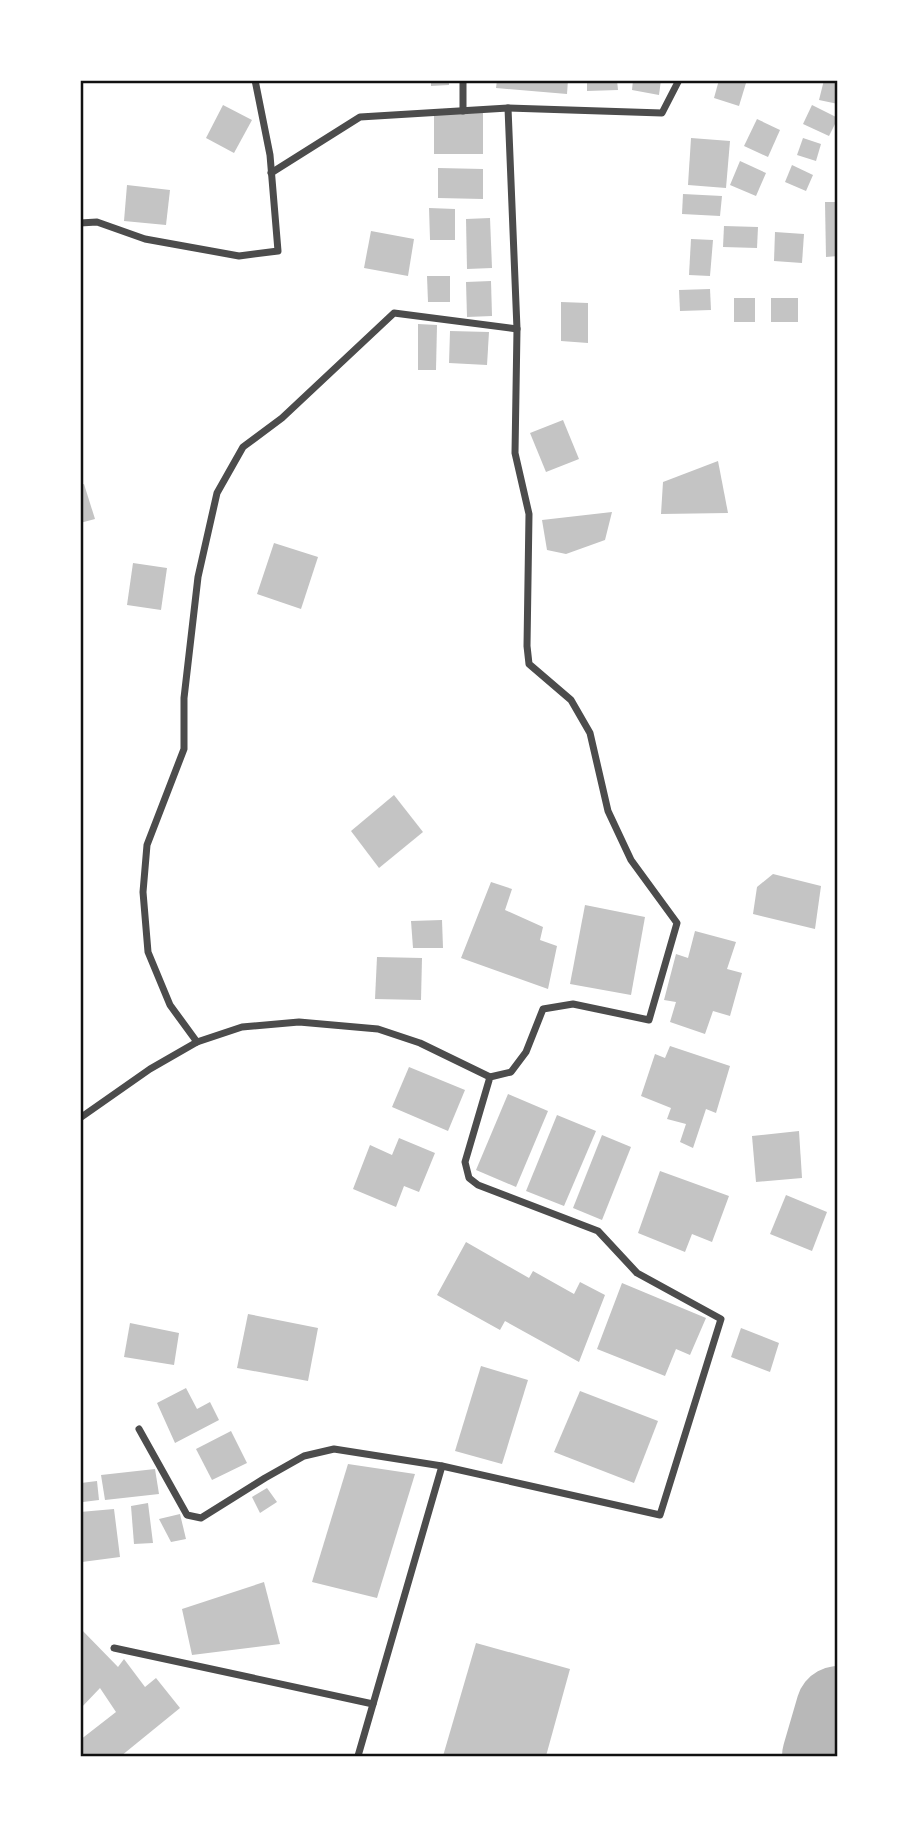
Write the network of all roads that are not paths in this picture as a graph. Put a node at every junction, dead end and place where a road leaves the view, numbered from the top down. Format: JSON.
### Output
{"nodes":[{"id":1,"x":255,"y":80,"type":"edge"},
{"id":2,"x":463,"y":80,"type":"edge"},
{"id":3,"x":679,"y":80,"type":"edge"},
{"id":4,"x":508,"y":108,"type":"junction"},
{"id":5,"x":463,"y":111,"type":"junction"},
{"id":6,"x":271,"y":173,"type":"junction"},
{"id":7,"x":80,"y":223,"type":"edge"},
{"id":8,"x":517,"y":329,"type":"junction"},
{"id":9,"x":197,"y":1042,"type":"junction"},
{"id":10,"x":490,"y":1077,"type":"junction"},
{"id":11,"x":80,"y":1118,"type":"edge"},
{"id":12,"x":139,"y":1429,"type":"dead end"},
{"id":13,"x":442,"y":1466,"type":"junction"},
{"id":14,"x":114,"y":1648,"type":"dead end"},
{"id":15,"x":373,"y":1704,"type":"junction"},
{"id":16,"x":359,"y":1756,"type":"edge"}],
"edges":[{"from":1,"to":6,"type":"street"},
{"from":2,"to":5,"type":"street"},
{"from":3,"to":4,"type":"street"},
{"from":4,"to":5,"type":"street"},
{"from":4,"to":8,"type":"street"},
{"from":5,"to":6,"type":"street"},
{"from":6,"to":7,"type":"street"},
{"from":8,"to":9,"type":"street"},
{"from":8,"to":10,"type":"street"},
{"from":9,"to":10,"type":"street"},
{"from":9,"to":11,"type":"street"},
{"from":10,"to":13,"type":"street"},
{"from":12,"to":13,"type":"street"},
{"from":13,"to":15,"type":"street"},
{"from":14,"to":15,"type":"street"},
{"from":15,"to":16,"type":"street"}]}
